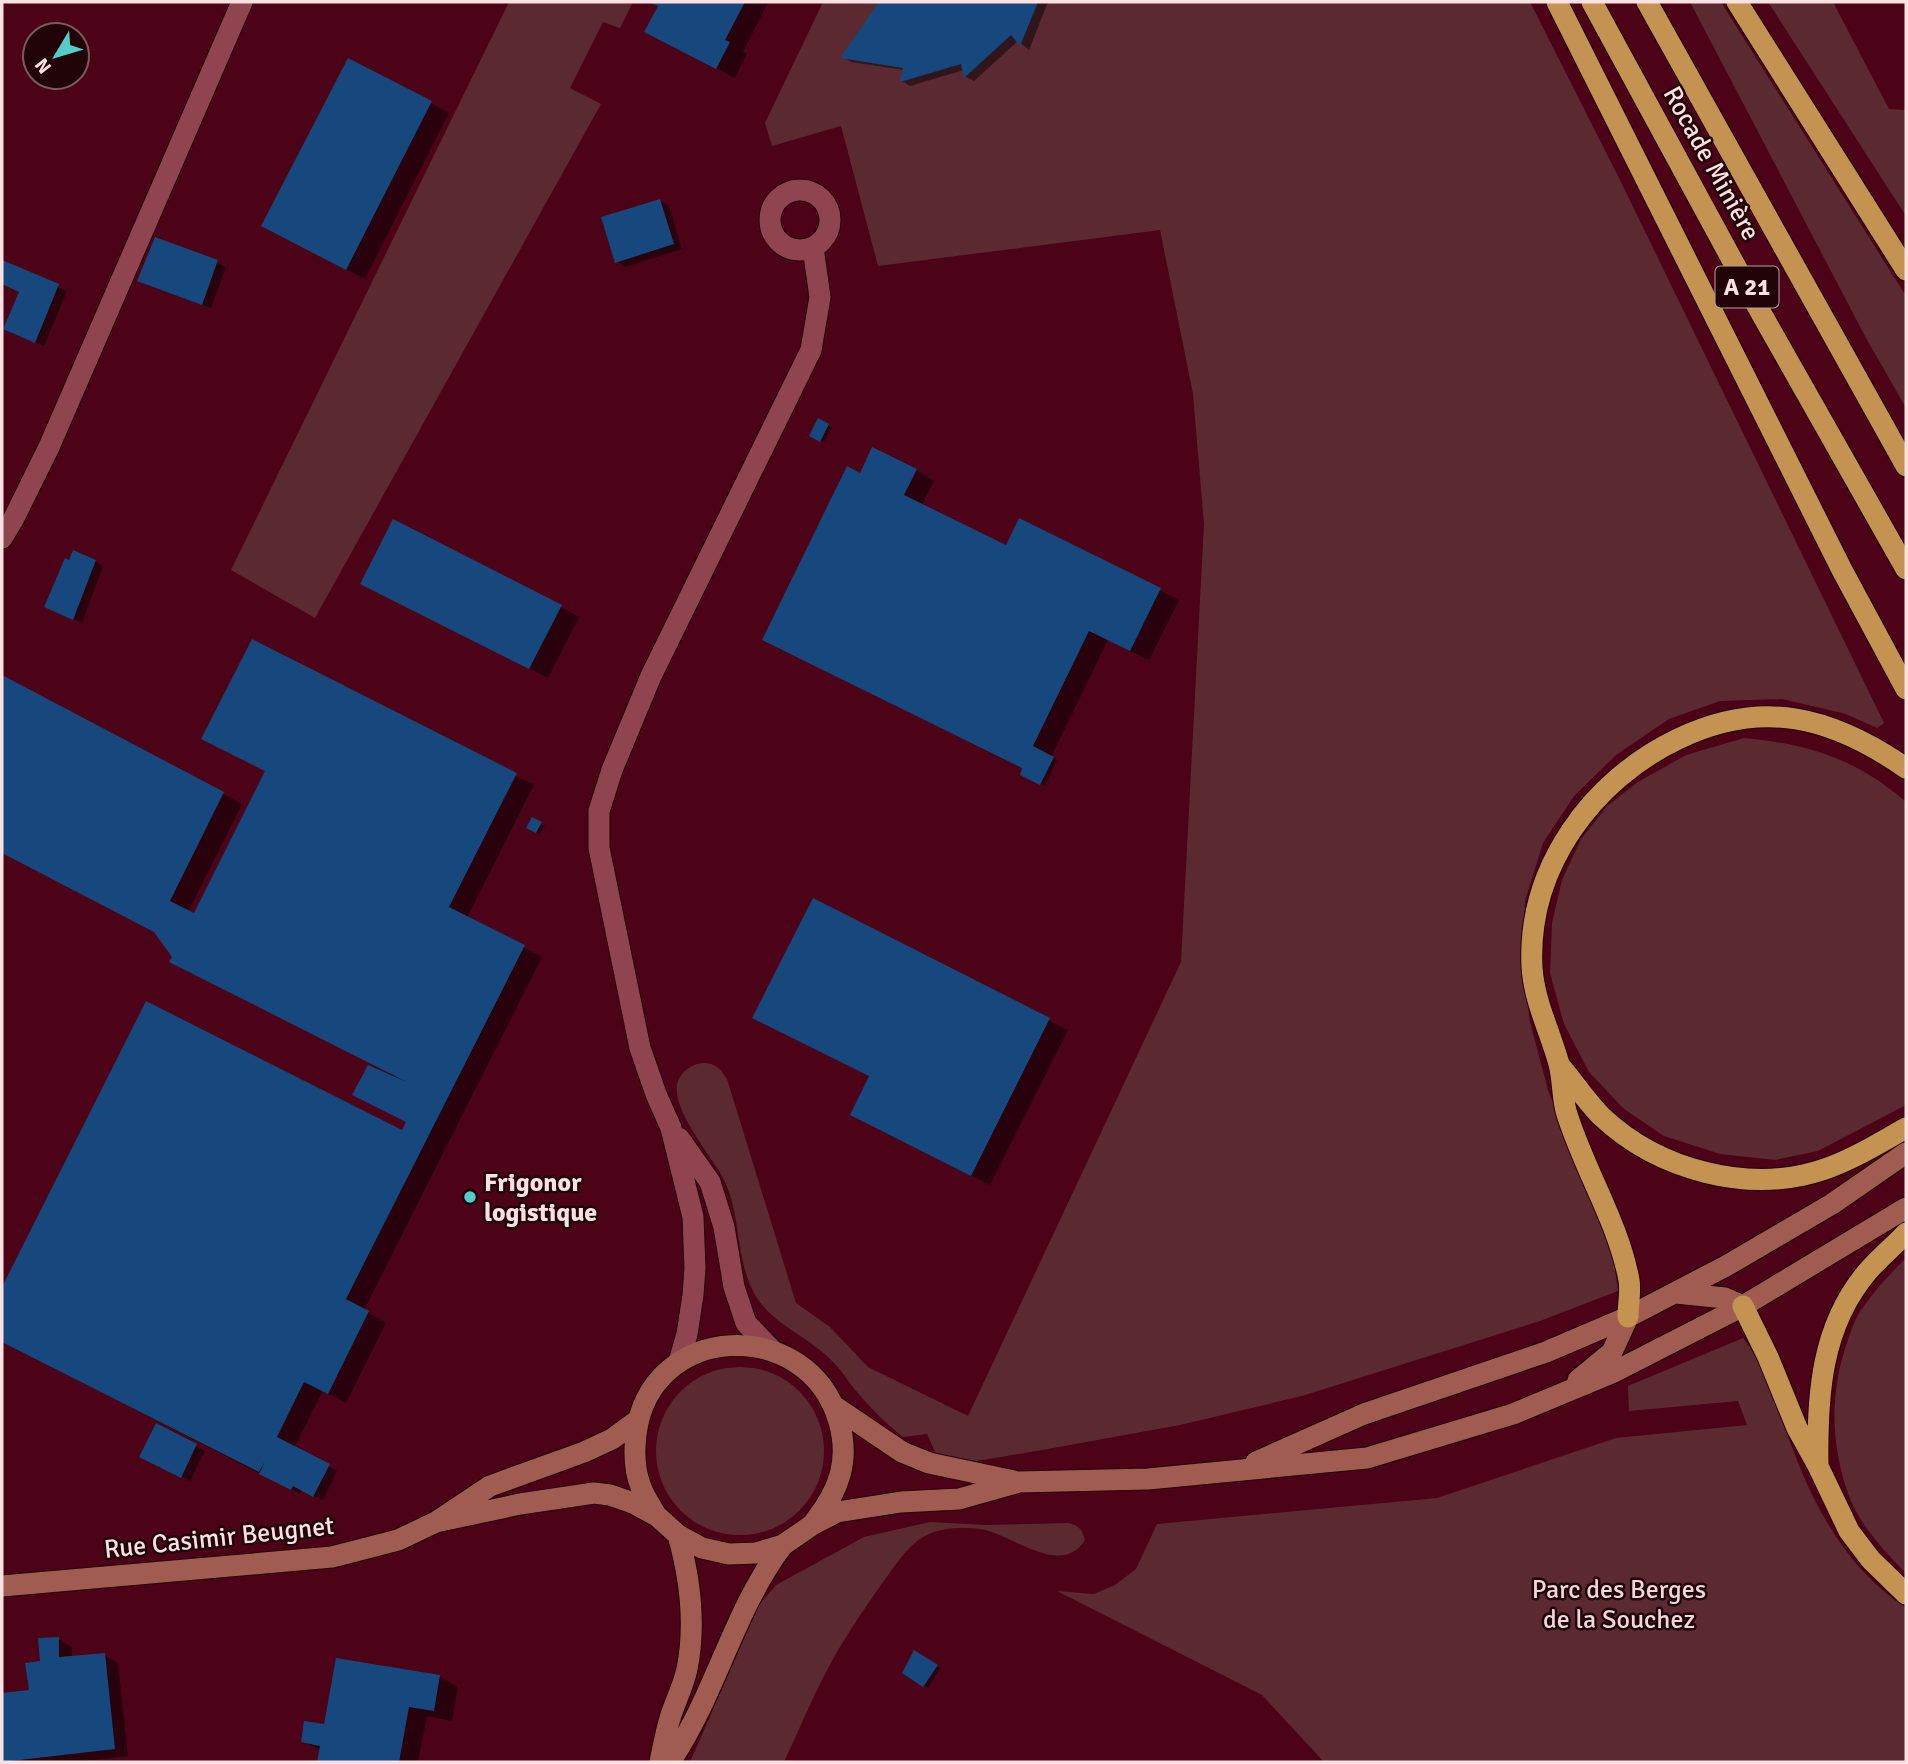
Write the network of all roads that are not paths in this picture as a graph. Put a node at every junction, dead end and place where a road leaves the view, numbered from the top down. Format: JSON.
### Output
{"nodes":[{"id":1,"x":242,"y":2,"type":"edge"},
{"id":2,"x":1557,"y":2,"type":"edge"},
{"id":3,"x":1592,"y":2,"type":"edge"},
{"id":4,"x":1647,"y":2,"type":"edge"},
{"id":5,"x":1737,"y":2,"type":"edge"},
{"id":6,"x":813,"y":248,"type":"dead end"},
{"id":7,"x":1906,"y":270,"type":"edge"},
{"id":8,"x":1906,"y":466,"type":"edge"},
{"id":9,"x":2,"y":538,"type":"edge"},
{"id":10,"x":1906,"y":569,"type":"edge"},
{"id":11,"x":1906,"y":689,"type":"edge"},
{"id":12,"x":1906,"y":768,"type":"edge"},
{"id":13,"x":1559,"y":1064,"type":"junction"},
{"id":14,"x":671,"y":1128,"type":"junction"},
{"id":15,"x":1906,"y":1128,"type":"edge"},
{"id":16,"x":1906,"y":1153,"type":"edge"},
{"id":17,"x":1906,"y":1208,"type":"edge"},
{"id":18,"x":1906,"y":1233,"type":"edge"},
{"id":19,"x":1676,"y":1293,"type":"junction"},
{"id":20,"x":1743,"y":1306,"type":"junction"},
{"id":21,"x":1628,"y":1317,"type":"junction"},
{"id":22,"x":771,"y":1349,"type":"junction"},
{"id":23,"x":679,"y":1362,"type":"junction"},
{"id":24,"x":1563,"y":1393,"type":"junction"},
{"id":25,"x":834,"y":1406,"type":"junction"},
{"id":26,"x":638,"y":1420,"type":"junction"},
{"id":27,"x":1818,"y":1466,"type":"junction"},
{"id":28,"x":1241,"y":1468,"type":"junction"},
{"id":29,"x":1020,"y":1482,"type":"junction"},
{"id":30,"x":657,"y":1516,"type":"junction"},
{"id":31,"x":436,"y":1522,"type":"junction"},
{"id":32,"x":812,"y":1525,"type":"junction"},
{"id":33,"x":677,"y":1535,"type":"junction"},
{"id":34,"x":783,"y":1545,"type":"junction"},
{"id":35,"x":2,"y":1586,"type":"edge"},
{"id":36,"x":1906,"y":1594,"type":"edge"},
{"id":37,"x":660,"y":1762,"type":"edge"},
{"id":38,"x":670,"y":1762,"type":"edge"}],
"edges":[{"from":1,"to":9,"type":"street"},
{"from":2,"to":11,"type":"highway"},
{"from":3,"to":10,"type":"highway","name":"Rocade Minière","number":"A 21"},
{"from":4,"to":8,"type":"highway","name":"Rocade Minière","number":"A 21"},
{"from":5,"to":7,"type":"highway"},
{"from":6,"to":14,"type":"street"},
{"from":12,"to":13,"type":"highway"},
{"from":13,"to":15,"type":"highway"},
{"from":13,"to":21,"type":"highway"},
{"from":14,"to":22,"type":"street"},
{"from":14,"to":23,"type":"street"},
{"from":16,"to":19,"type":"main road"},
{"from":17,"to":20,"type":"main road"},
{"from":18,"to":27,"type":"highway"},
{"from":19,"to":20,"type":"main road"},
{"from":19,"to":21,"type":"main road"},
{"from":20,"to":24,"type":"main road"},
{"from":20,"to":27,"type":"highway"},
{"from":21,"to":24,"type":"main road"},
{"from":21,"to":28,"type":"main road"},
{"from":22,"to":23,"type":"main road"},
{"from":22,"to":25,"type":"main road"},
{"from":23,"to":26,"type":"main road"},
{"from":24,"to":28,"type":"main road"},
{"from":25,"to":29,"type":"main road"},
{"from":25,"to":32,"type":"main road"},
{"from":26,"to":30,"type":"main road"},
{"from":26,"to":31,"type":"main road"},
{"from":27,"to":36,"type":"highway"},
{"from":28,"to":29,"type":"main road"},
{"from":29,"to":32,"type":"main road"},
{"from":30,"to":31,"type":"main road"},
{"from":30,"to":33,"type":"main road"},
{"from":31,"to":35,"type":"main road","name":"Rue Casimir Beugnet"},
{"from":32,"to":34,"type":"main road"},
{"from":33,"to":34,"type":"main road"},
{"from":33,"to":37,"type":"main road"},
{"from":34,"to":38,"type":"main road"}]}
